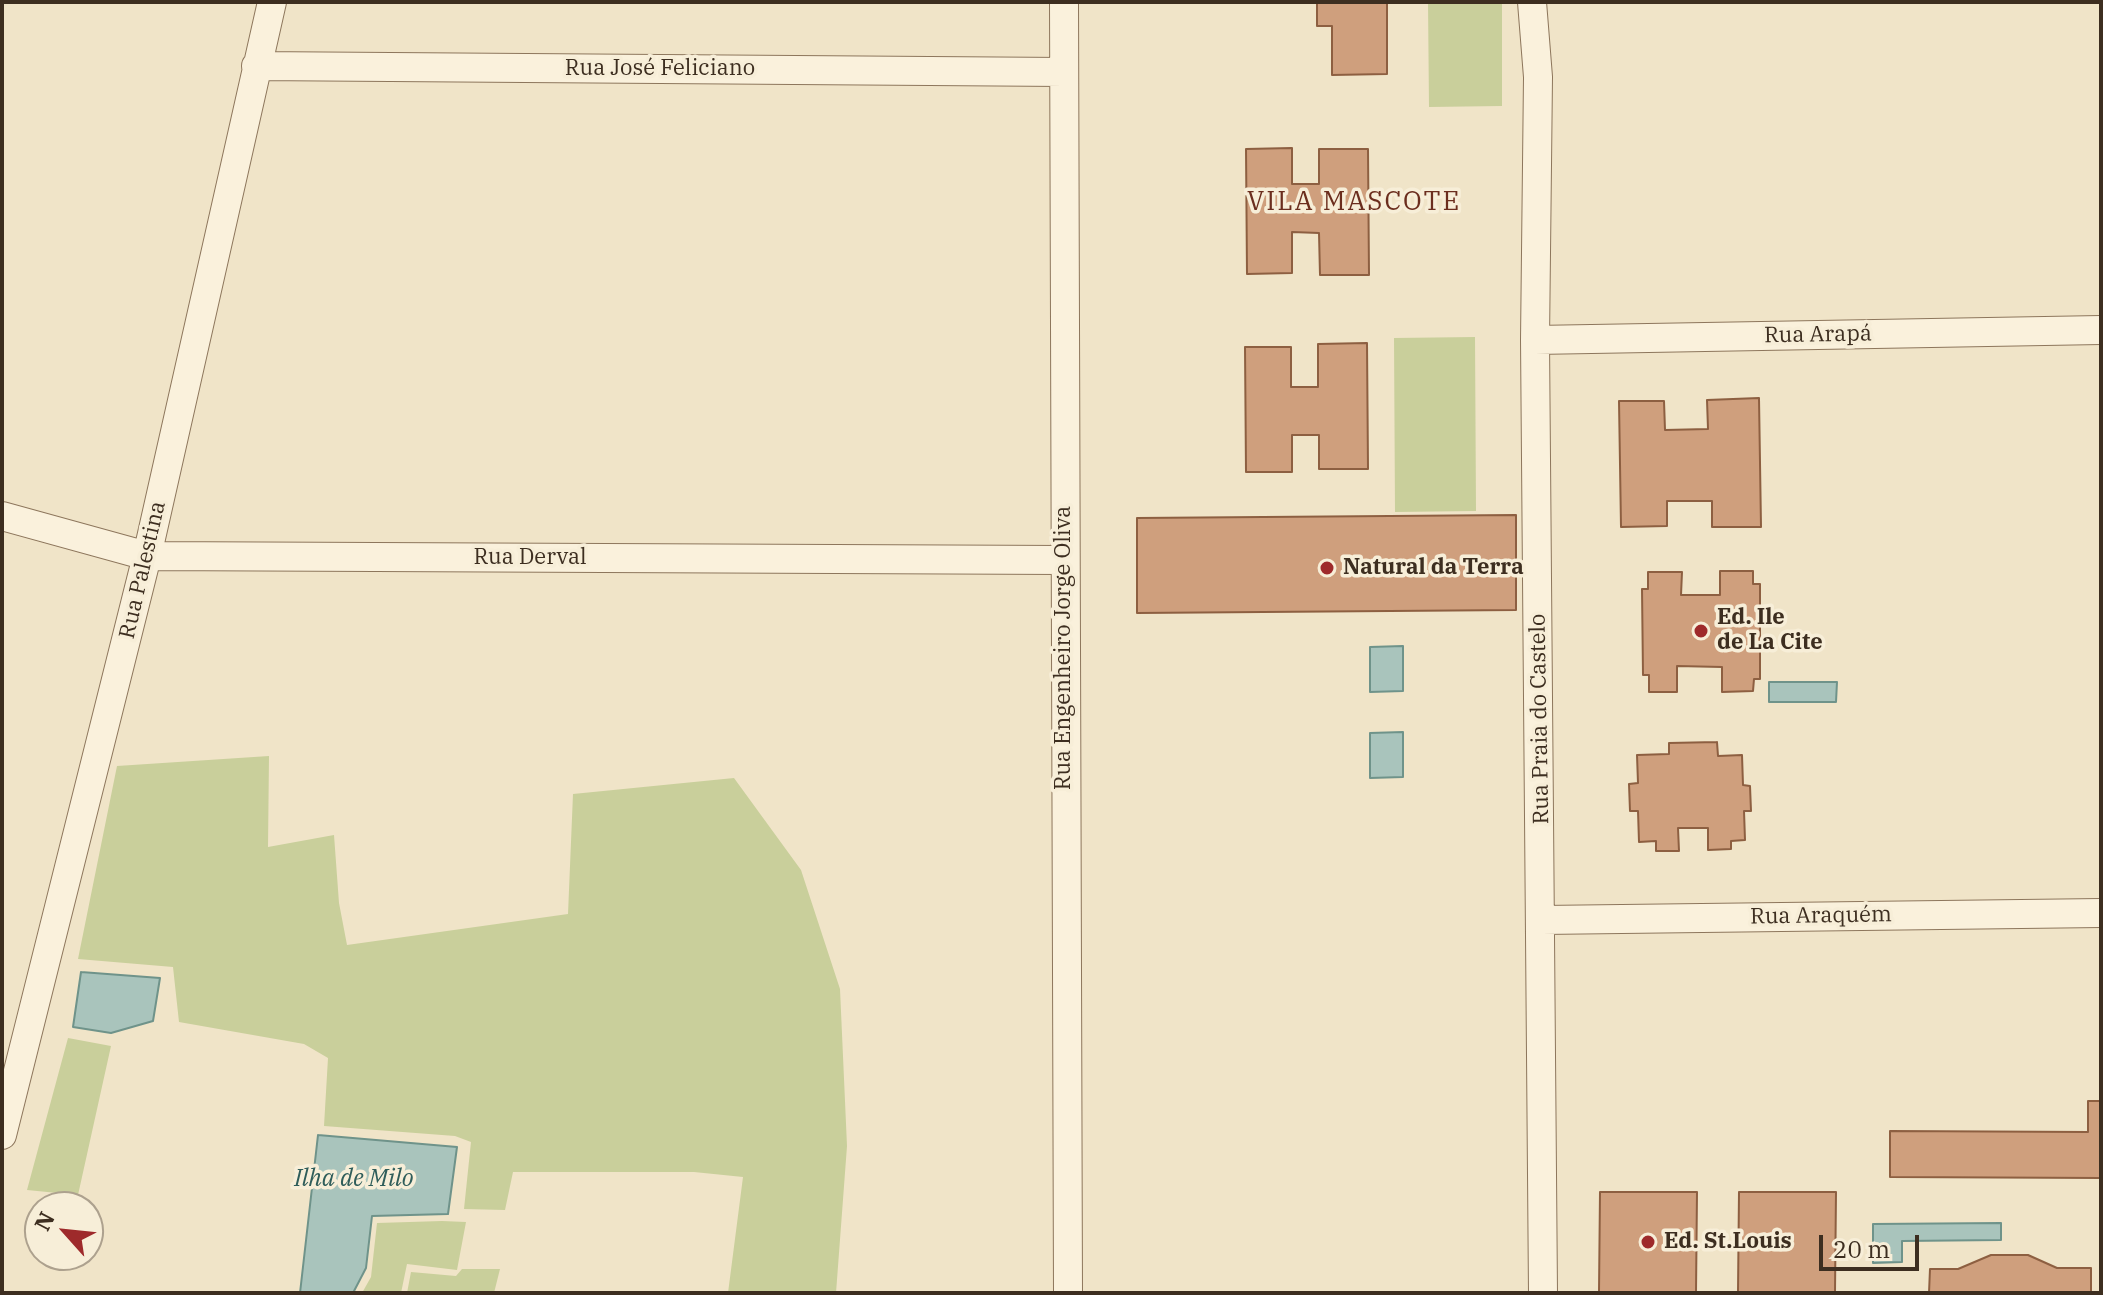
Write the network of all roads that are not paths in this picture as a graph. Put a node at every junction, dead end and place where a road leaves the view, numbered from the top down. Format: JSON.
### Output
{"nodes":[{"id":1,"x":272,"y":2,"type":"edge"},
{"id":2,"x":1064,"y":2,"type":"edge"},
{"id":3,"x":1532,"y":2,"type":"edge"},
{"id":4,"x":256,"y":66,"type":"junction"},
{"id":5,"x":1064,"y":72,"type":"junction"},
{"id":6,"x":2101,"y":330,"type":"edge"},
{"id":7,"x":1535,"y":340,"type":"junction"},
{"id":8,"x":2,"y":516,"type":"edge"},
{"id":9,"x":147,"y":556,"type":"junction"},
{"id":10,"x":1063,"y":560,"type":"junction"},
{"id":11,"x":2101,"y":913,"type":"edge"},
{"id":12,"x":1542,"y":920,"type":"junction"},
{"id":13,"x":2,"y":1135,"type":"edge"},
{"id":14,"x":1068,"y":1293,"type":"edge"},
{"id":15,"x":1543,"y":1293,"type":"edge"}],
"edges":[{"from":1,"to":4,"type":"street","name":"Rua Palestina"},
{"from":2,"to":5,"type":"street","name":"Rua Engenheiro Jorge Oliva"},
{"from":3,"to":7,"type":"street","name":"Rua Praia do Castelo"},
{"from":4,"to":5,"type":"street","name":"Rua José Feliciano"},
{"from":4,"to":9,"type":"street","name":"Rua Palestina"},
{"from":5,"to":10,"type":"street","name":"Rua Engenheiro Jorge Oliva"},
{"from":6,"to":7,"type":"street","name":"Rua Arapá"},
{"from":7,"to":12,"type":"street","name":"Rua Praia do Castelo"},
{"from":8,"to":9,"type":"street","name":"Rua Derval"},
{"from":9,"to":10,"type":"street","name":"Rua Derval"},
{"from":9,"to":13,"type":"street","name":"Rua Palestina"},
{"from":10,"to":14,"type":"street","name":"Rua Engenheiro Jorge Oliva"},
{"from":11,"to":12,"type":"street","name":"Rua Araquém"},
{"from":12,"to":15,"type":"street","name":"Rua Praia do Castelo"}]}
